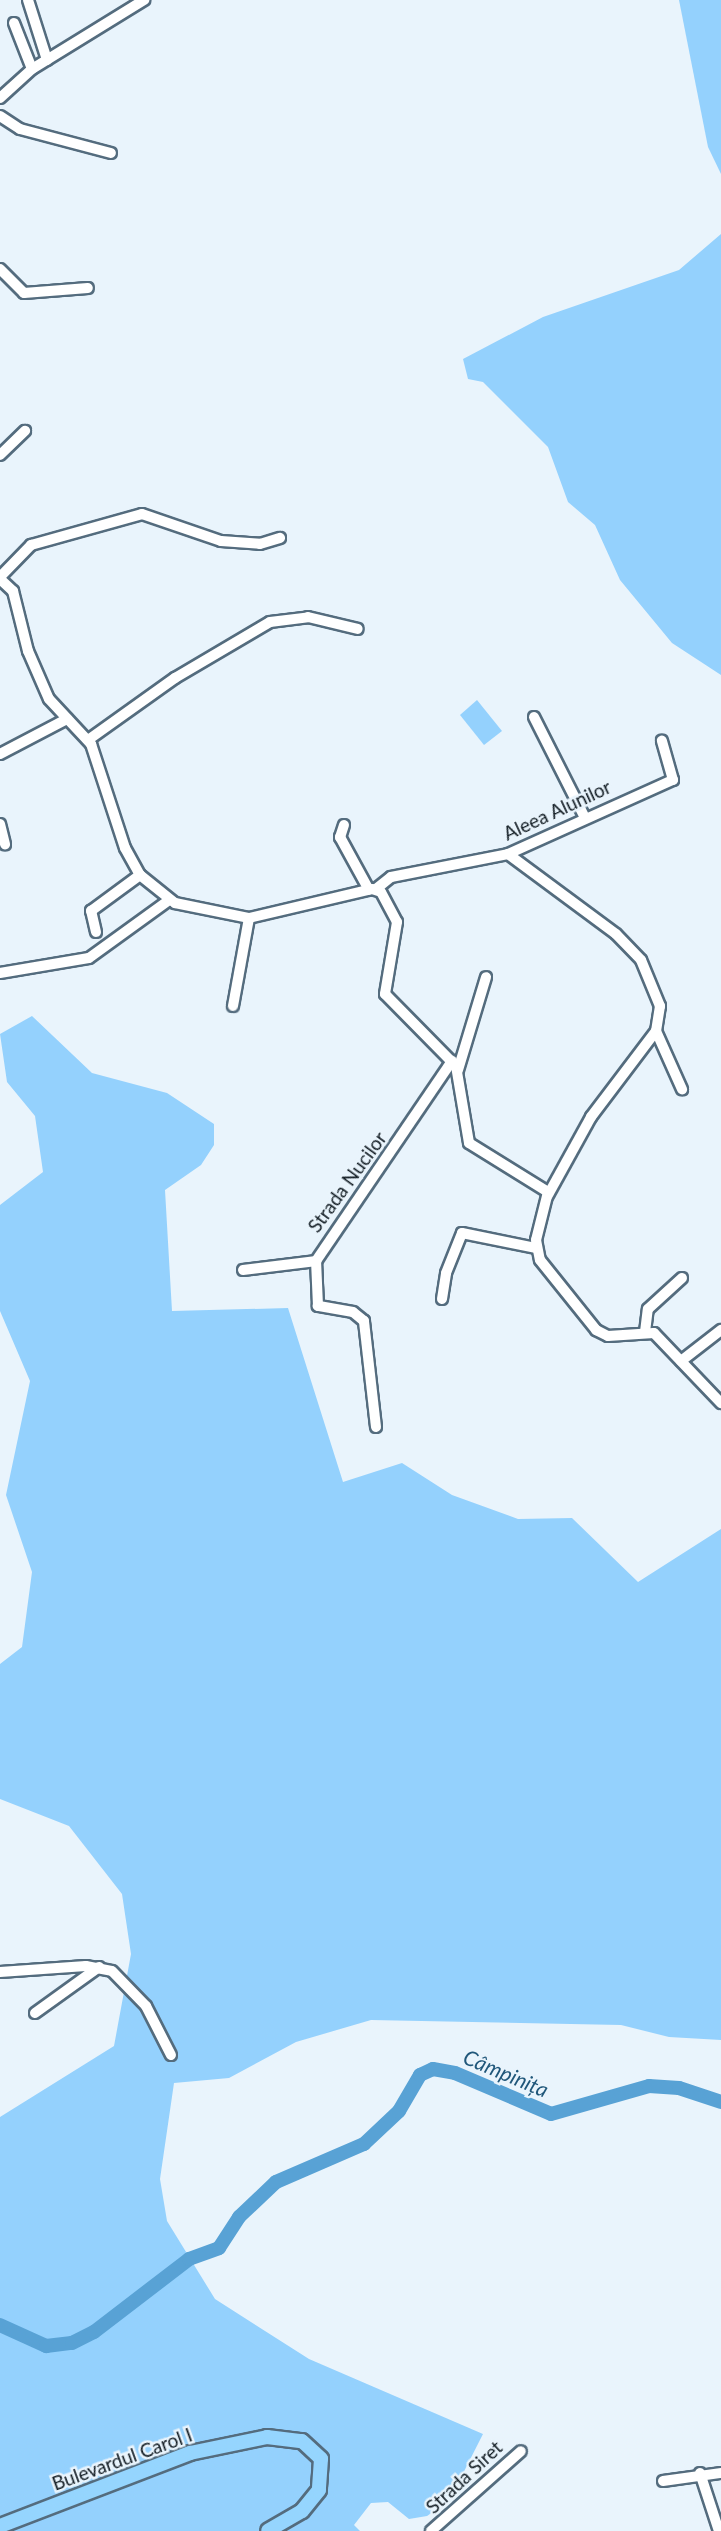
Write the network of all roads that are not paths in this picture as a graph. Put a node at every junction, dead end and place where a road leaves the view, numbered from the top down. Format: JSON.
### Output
{"nodes":[{"id":1,"x":28,"y":0,"type":"edge"},
{"id":2,"x":144,"y":0,"type":"edge"},
{"id":3,"x":14,"y":23,"type":"dead end"},
{"id":4,"x":47,"y":60,"type":"junction"},
{"id":5,"x":32,"y":69,"type":"junction"},
{"id":6,"x":0,"y":98,"type":"edge"},
{"id":7,"x":0,"y":116,"type":"edge"},
{"id":8,"x":111,"y":153,"type":"dead end"},
{"id":9,"x":0,"y":270,"type":"edge"},
{"id":10,"x":88,"y":288,"type":"dead end"},
{"id":11,"x":25,"y":431,"type":"dead end"},
{"id":12,"x":0,"y":455,"type":"edge"},
{"id":13,"x":280,"y":538,"type":"dead end"},
{"id":14,"x":0,"y":578,"type":"edge"},
{"id":15,"x":359,"y":629,"type":"dead end"},
{"id":16,"x":534,"y":717,"type":"dead end"},
{"id":17,"x":67,"y":719,"type":"junction"},
{"id":18,"x":88,"y":740,"type":"junction"},
{"id":19,"x":662,"y":741,"type":"dead end"},
{"id":20,"x":0,"y":754,"type":"edge"},
{"id":21,"x":584,"y":816,"type":"junction"},
{"id":22,"x":0,"y":824,"type":"edge"},
{"id":23,"x":344,"y":825,"type":"dead end"},
{"id":24,"x":5,"y":844,"type":"dead end"},
{"id":25,"x":508,"y":854,"type":"junction"},
{"id":26,"x":140,"y":875,"type":"junction"},
{"id":27,"x":372,"y":890,"type":"junction"},
{"id":28,"x":169,"y":900,"type":"junction"},
{"id":29,"x":248,"y":918,"type":"junction"},
{"id":30,"x":96,"y":932,"type":"dead end"},
{"id":31,"x":0,"y":973,"type":"edge"},
{"id":32,"x":486,"y":977,"type":"dead end"},
{"id":33,"x":233,"y":1006,"type":"dead end"},
{"id":34,"x":656,"y":1031,"type":"junction"},
{"id":35,"x":455,"y":1066,"type":"junction"},
{"id":36,"x":682,"y":1089,"type":"dead end"},
{"id":37,"x":548,"y":1195,"type":"junction"},
{"id":38,"x":536,"y":1248,"type":"junction"},
{"id":39,"x":316,"y":1261,"type":"junction"},
{"id":40,"x":243,"y":1270,"type":"dead end"},
{"id":41,"x":682,"y":1278,"type":"dead end"},
{"id":42,"x":442,"y":1299,"type":"dead end"},
{"id":43,"x":721,"y":1330,"type":"edge"},
{"id":44,"x":645,"y":1332,"type":"junction"},
{"id":45,"x":681,"y":1361,"type":"junction"},
{"id":46,"x":719,"y":1398,"type":"edge"},
{"id":47,"x":376,"y":1427,"type":"dead end"},
{"id":48,"x":99,"y":1967,"type":"junction"},
{"id":49,"x":0,"y":1972,"type":"edge"},
{"id":50,"x":35,"y":2013,"type":"dead end"},
{"id":51,"x":171,"y":2054,"type":"dead end"},
{"id":52,"x":521,"y":2451,"type":"dead end"},
{"id":53,"x":700,"y":2473,"type":"junction"},
{"id":54,"x":721,"y":2473,"type":"edge"},
{"id":55,"x":663,"y":2481,"type":"dead end"},
{"id":56,"x":0,"y":2526,"type":"edge"},
{"id":57,"x":268,"y":2531,"type":"edge"},
{"id":58,"x":430,"y":2531,"type":"edge"},
{"id":59,"x":719,"y":2531,"type":"edge"}],
"edges":[{"from":1,"to":4,"type":"street"},
{"from":2,"to":4,"type":"street"},
{"from":3,"to":5,"type":"street"},
{"from":4,"to":5,"type":"street"},
{"from":5,"to":6,"type":"street"},
{"from":7,"to":8,"type":"street"},
{"from":9,"to":10,"type":"street"},
{"from":11,"to":12,"type":"street"},
{"from":13,"to":14,"type":"street"},
{"from":14,"to":17,"type":"street"},
{"from":15,"to":18,"type":"street"},
{"from":16,"to":21,"type":"street"},
{"from":17,"to":18,"type":"street"},
{"from":17,"to":20,"type":"street"},
{"from":18,"to":26,"type":"street"},
{"from":19,"to":21,"type":"street","name":"Aleea Alunilor"},
{"from":21,"to":25,"type":"street","name":"Aleea Alunilor"},
{"from":22,"to":24,"type":"street"},
{"from":23,"to":27,"type":"street"},
{"from":25,"to":27,"type":"street","name":"Aleea Alunilor"},
{"from":25,"to":34,"type":"street"},
{"from":26,"to":28,"type":"street"},
{"from":26,"to":30,"type":"street"},
{"from":27,"to":29,"type":"street","name":"Aleea Alunilor"},
{"from":27,"to":35,"type":"street"},
{"from":28,"to":29,"type":"street","name":"Aleea Alunilor"},
{"from":28,"to":31,"type":"street"},
{"from":29,"to":33,"type":"street"},
{"from":32,"to":35,"type":"street"},
{"from":34,"to":36,"type":"street"},
{"from":34,"to":37,"type":"street"},
{"from":35,"to":37,"type":"street"},
{"from":35,"to":39,"type":"street","name":"Strada Nucilor"},
{"from":37,"to":38,"type":"street"},
{"from":38,"to":42,"type":"street"},
{"from":38,"to":44,"type":"street"},
{"from":39,"to":40,"type":"street"},
{"from":39,"to":47,"type":"street","name":"Strada Nucilor"},
{"from":41,"to":44,"type":"street"},
{"from":43,"to":45,"type":"street"},
{"from":44,"to":45,"type":"street"},
{"from":45,"to":46,"type":"street"},
{"from":48,"to":49,"type":"street"},
{"from":48,"to":50,"type":"street"},
{"from":48,"to":51,"type":"street"},
{"from":52,"to":58,"type":"street","name":"Strada Siret"},
{"from":53,"to":54,"type":"street"},
{"from":53,"to":55,"type":"street"},
{"from":53,"to":59,"type":"street"},
{"from":56,"to":57,"type":"main road","name":"Bulevardul Carol I"}]}
